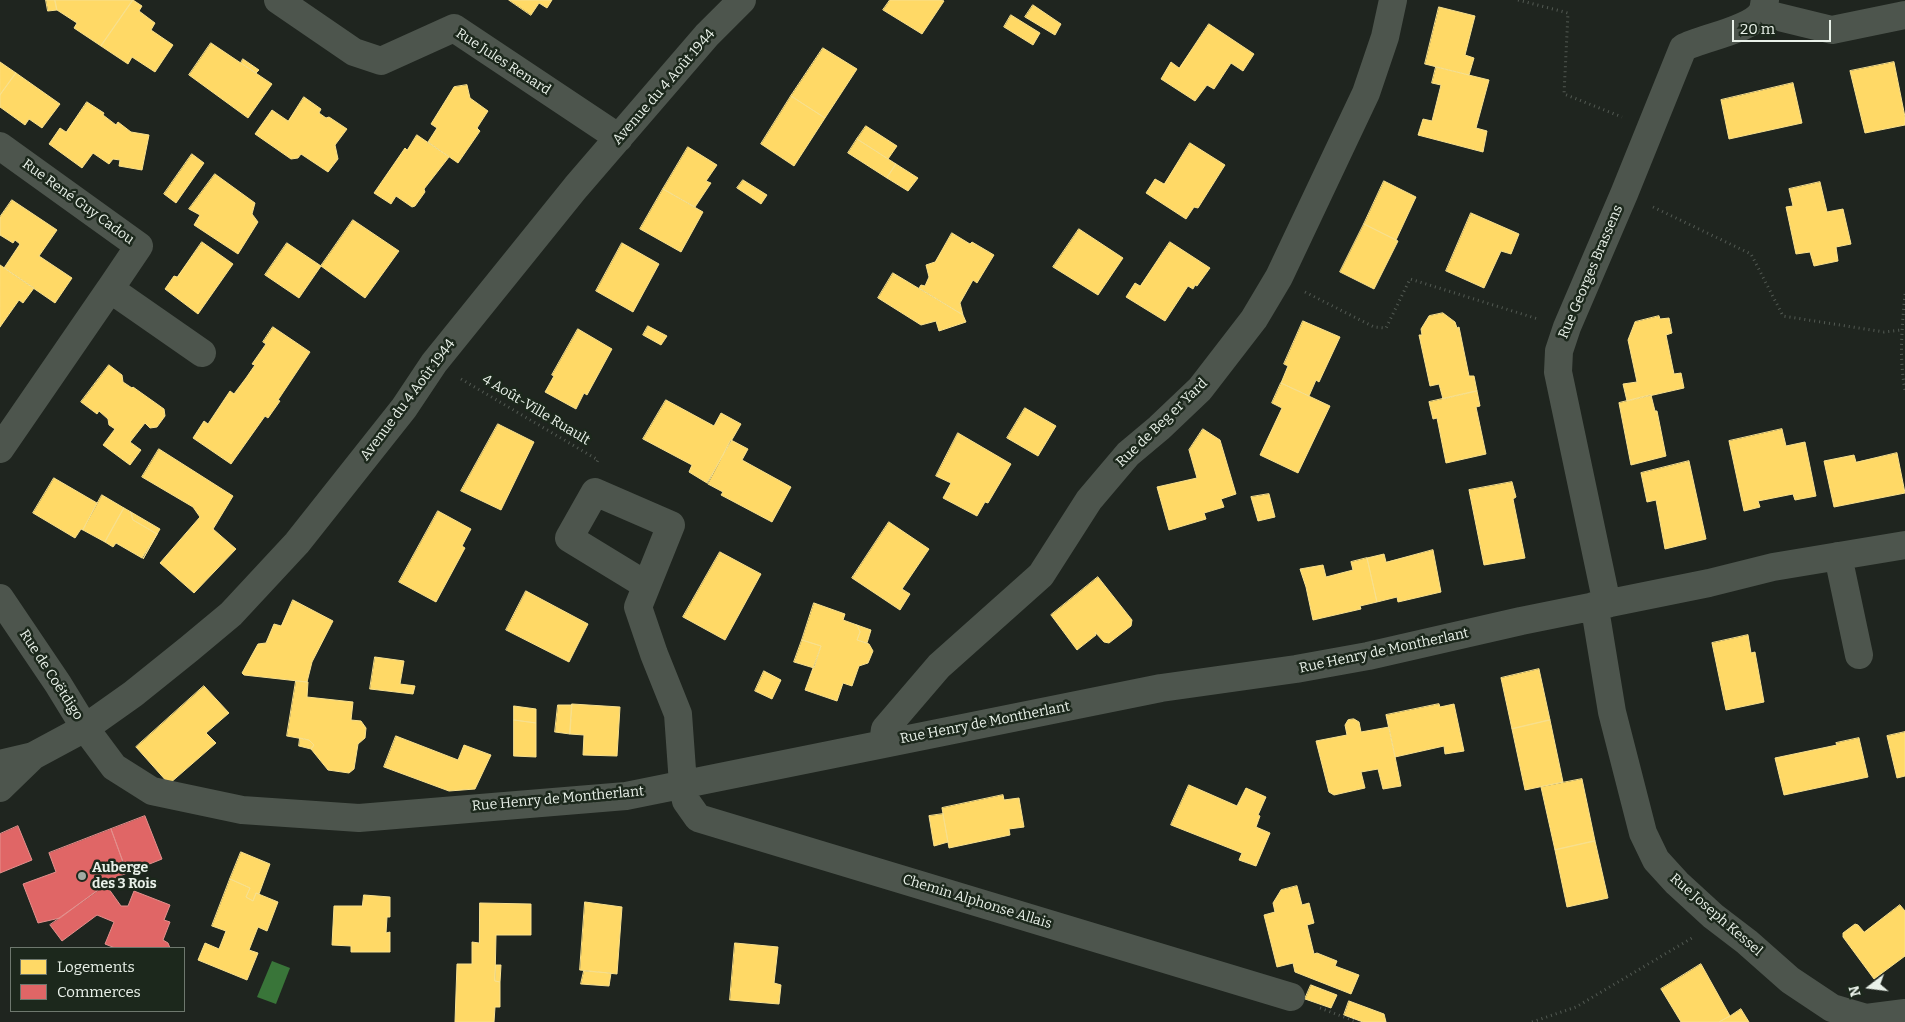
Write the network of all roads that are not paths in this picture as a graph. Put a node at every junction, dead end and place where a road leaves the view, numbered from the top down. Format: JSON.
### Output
{"nodes":[{"id":1,"x":278,"y":0,"type":"edge"},
{"id":2,"x":742,"y":0,"type":"edge"},
{"id":3,"x":1393,"y":0,"type":"edge"},
{"id":4,"x":1764,"y":6,"type":"edge"},
{"id":5,"x":1905,"y":15,"type":"edge"},
{"id":6,"x":619,"y":138,"type":"junction"},
{"id":7,"x":0,"y":146,"type":"edge"},
{"id":8,"x":110,"y":289,"type":"junction"},
{"id":9,"x":202,"y":352,"type":"dead end"},
{"id":10,"x":0,"y":449,"type":"edge"},
{"id":11,"x":1905,"y":545,"type":"edge"},
{"id":12,"x":1838,"y":556,"type":"junction"},
{"id":13,"x":646,"y":585,"type":"junction"},
{"id":14,"x":0,"y":598,"type":"edge"},
{"id":15,"x":1600,"y":605,"type":"junction"},
{"id":16,"x":1859,"y":655,"type":"dead end"},
{"id":17,"x":85,"y":728,"type":"junction"},
{"id":18,"x":883,"y":743,"type":"junction"},
{"id":19,"x":33,"y":756,"type":"junction"},
{"id":20,"x":0,"y":764,"type":"edge"},
{"id":21,"x":683,"y":784,"type":"junction"},
{"id":22,"x":0,"y":788,"type":"edge"},
{"id":23,"x":1291,"y":996,"type":"road end"},
{"id":24,"x":1905,"y":1013,"type":"edge"}],
"edges":[{"from":1,"to":6,"type":"street","name":"Rue Jules Renard"},
{"from":2,"to":6,"type":"street","name":"Avenue du 4 Août 1944"},
{"from":3,"to":18,"type":"street","name":"Rue de Beg er Yard"},
{"from":4,"to":5,"type":"street"},
{"from":4,"to":15,"type":"street","name":"Rue Georges Brassens"},
{"from":6,"to":17,"type":"street","name":"Avenue du 4 Août 1944"},
{"from":7,"to":8,"type":"street","name":"Rue René Guy Cadou"},
{"from":8,"to":9,"type":"street"},
{"from":8,"to":10,"type":"street","name":"Rue René Guy Cadou"},
{"from":11,"to":12,"type":"street","name":"Rue Henry de Montherlant"},
{"from":12,"to":15,"type":"street","name":"Rue Henry de Montherlant"},
{"from":12,"to":16,"type":"street"},
{"from":13,"to":13,"type":"street","name":"Chemin Alphonse Allais"},
{"from":13,"to":21,"type":"street","name":"Chemin Alphonse Allais"},
{"from":14,"to":17,"type":"street","name":"Rue de Coëtdigo"},
{"from":15,"to":18,"type":"street","name":"Rue Henry de Montherlant"},
{"from":15,"to":24,"type":"street","name":"Rue Joseph Kessel"},
{"from":17,"to":19,"type":"street","name":"Avenue du 4 Août 1944"},
{"from":17,"to":21,"type":"street","name":"Rue Henry de Montherlant"},
{"from":18,"to":21,"type":"street","name":"Rue Henry de Montherlant"},
{"from":19,"to":20,"type":"street","name":"Avenue du 4 Août 1944"},
{"from":19,"to":22,"type":"street","name":"Avenue du 4 Août 1944"},
{"from":21,"to":23,"type":"street","name":"Chemin Alphonse Allais"}]}
